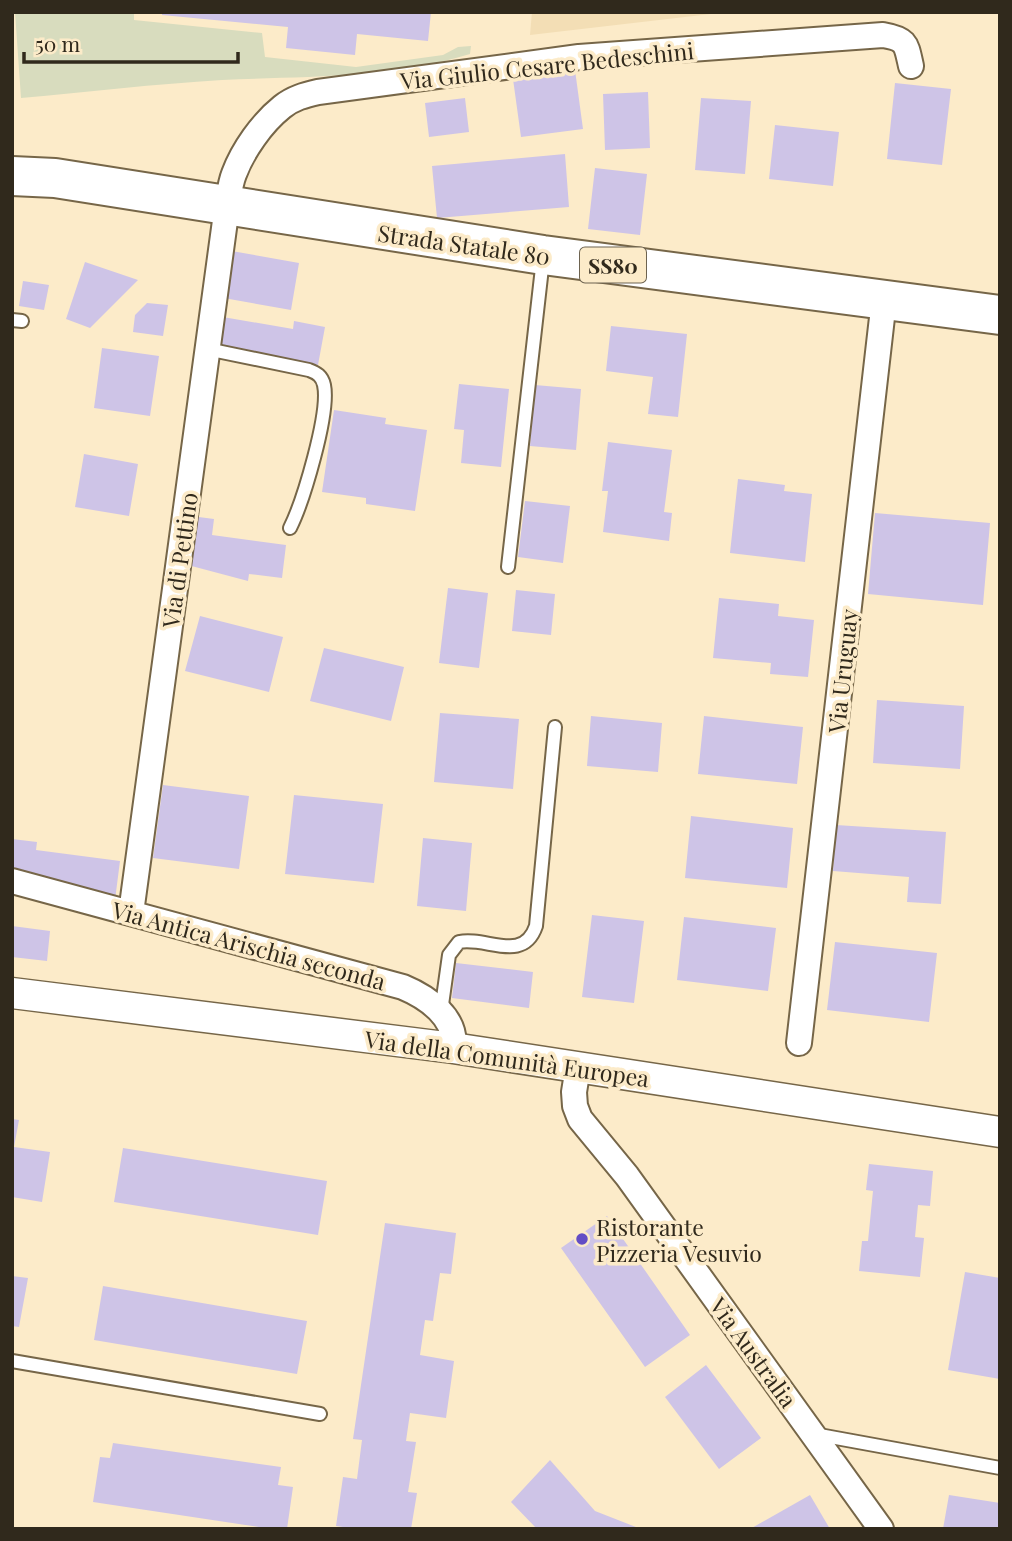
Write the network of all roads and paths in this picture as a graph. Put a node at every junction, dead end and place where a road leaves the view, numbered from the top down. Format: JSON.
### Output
{"nodes":[{"id":1,"x":911,"y":66,"type":"dead end"},
{"id":2,"x":23,"y":170,"type":"edge"},
{"id":3,"x":227,"y":206,"type":"junction"},
{"id":4,"x":543,"y":256,"type":"junction"},
{"id":5,"x":884,"y":300,"type":"junction"},
{"id":6,"x":1000,"y":315,"type":"edge"},
{"id":7,"x":207,"y":349,"type":"junction"},
{"id":8,"x":290,"y":528,"type":"dead end"},
{"id":9,"x":508,"y":567,"type":"dead end"},
{"id":10,"x":555,"y":727,"type":"dead end"},
{"id":11,"x":12,"y":881,"type":"edge"},
{"id":12,"x":131,"y":913,"type":"junction"},
{"id":13,"x":12,"y":993,"type":"edge"},
{"id":14,"x":441,"y":1012,"type":"junction"},
{"id":15,"x":799,"y":1043,"type":"dead end"},
{"id":16,"x":453,"y":1048,"type":"junction"},
{"id":17,"x":578,"y":1068,"type":"junction"},
{"id":18,"x":1000,"y":1132,"type":"edge"},
{"id":19,"x":12,"y":1361,"type":"edge"},
{"id":20,"x":320,"y":1414,"type":"dead end"},
{"id":21,"x":814,"y":1434,"type":"junction"},
{"id":22,"x":1000,"y":1468,"type":"edge"},
{"id":23,"x":881,"y":1529,"type":"edge"}],
"edges":[{"from":1,"to":3,"type":"street","name":"Via Giulio Cesare Bedeschini"},
{"from":2,"to":3,"type":"main road","name":"Strada Statale 80","number":"SS80"},
{"from":3,"to":4,"type":"main road","name":"Strada Statale 80","number":"SS80"},
{"from":3,"to":7,"type":"street","name":"Via di Pettino"},
{"from":4,"to":5,"type":"main road","name":"Strada Statale 80","number":"SS80"},
{"from":4,"to":9,"type":"lane"},
{"from":5,"to":6,"type":"main road","name":"Strada Statale 80","number":"SS80"},
{"from":5,"to":15,"type":"street","name":"Via Uruguay"},
{"from":7,"to":8,"type":"lane"},
{"from":7,"to":12,"type":"street","name":"Via di Pettino"},
{"from":10,"to":14,"type":"lane"},
{"from":11,"to":12,"type":"street","name":"Via Antica Arischia seconda"},
{"from":12,"to":14,"type":"street","name":"Via Antica Arischia seconda"},
{"from":13,"to":16,"type":"street","name":"Via della Comunità Europea"},
{"from":14,"to":16,"type":"street"},
{"from":16,"to":17,"type":"street","name":"Via della Comunità Europea"},
{"from":17,"to":18,"type":"street","name":"Via della Comunità Europea"},
{"from":17,"to":21,"type":"street","name":"Via Australia"},
{"from":19,"to":20,"type":"lane"},
{"from":21,"to":22,"type":"lane"},
{"from":21,"to":23,"type":"street","name":"Via Australia"}]}
